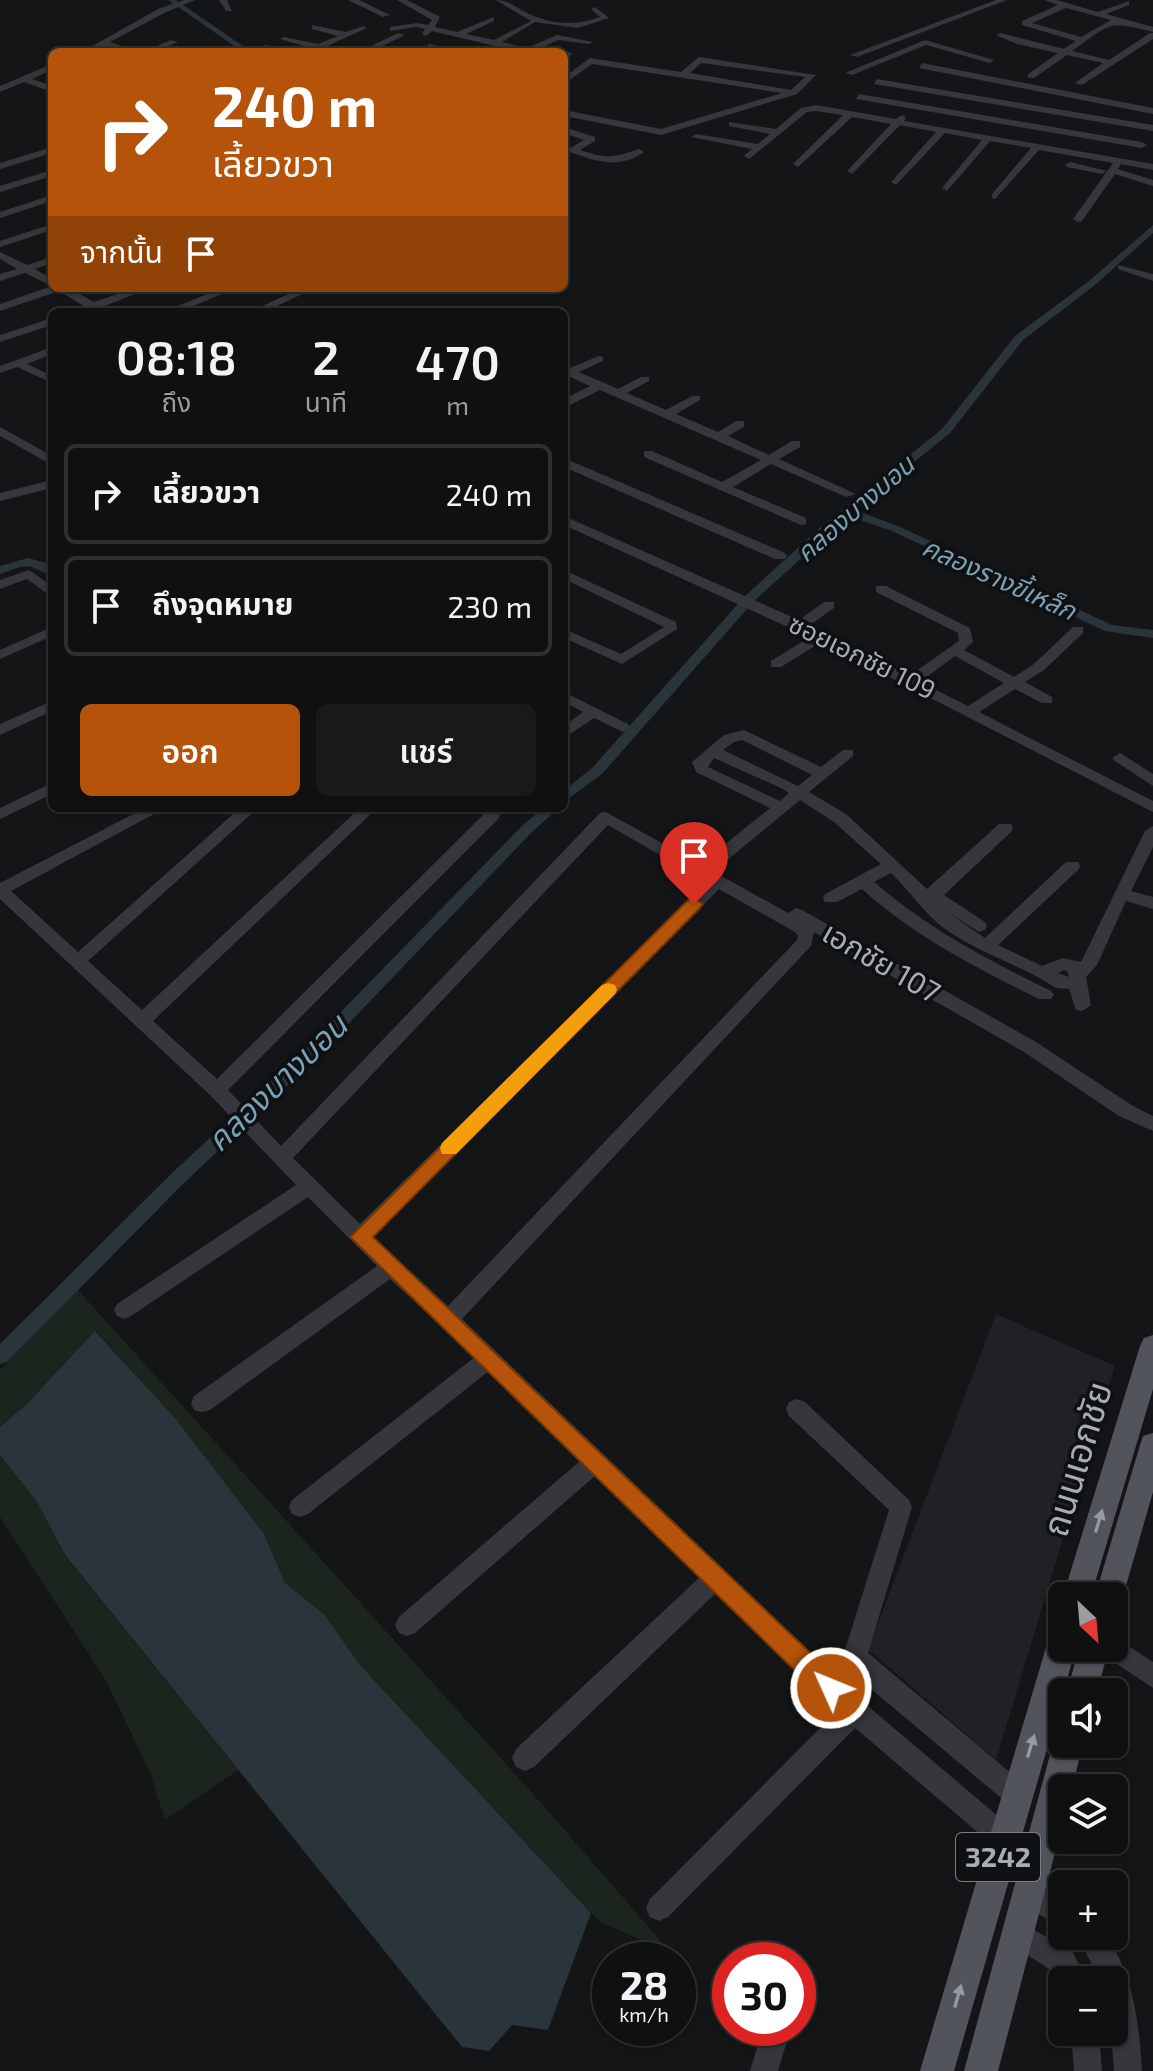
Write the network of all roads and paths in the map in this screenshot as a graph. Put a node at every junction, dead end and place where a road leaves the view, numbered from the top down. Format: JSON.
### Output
{"nodes":[{"id":1,"x":191,"y":0,"type":"edge"},
{"id":2,"x":223,"y":0,"type":"edge"},
{"id":3,"x":352,"y":0,"type":"edge"},
{"id":4,"x":401,"y":0,"type":"edge"},
{"id":5,"x":500,"y":0,"type":"edge"},
{"id":6,"x":572,"y":0,"type":"edge"},
{"id":7,"x":589,"y":0,"type":"edge"},
{"id":8,"x":1003,"y":0,"type":"edge"},
{"id":9,"x":1048,"y":0,"type":"edge"},
{"id":10,"x":1114,"y":0,"type":"edge"},
{"id":11,"x":1065,"y":5,"type":"junction"},
{"id":12,"x":229,"y":9,"type":"dead end"},
{"id":13,"x":595,"y":9,"type":"dead end"},
{"id":14,"x":1099,"y":14,"type":"junction"},
{"id":15,"x":386,"y":15,"type":"dead end"},
{"id":16,"x":469,"y":20,"type":"dead end"},
{"id":17,"x":1119,"y":20,"type":"junction"},
{"id":18,"x":531,"y":23,"type":"dead end"},
{"id":19,"x":315,"y":27,"type":"dead end"},
{"id":20,"x":363,"y":28,"type":"dead end"},
{"id":21,"x":1153,"y":32,"type":"edge"},
{"id":22,"x":428,"y":33,"type":"junction"},
{"id":23,"x":346,"y":35,"type":"junction"},
{"id":24,"x":457,"y":35,"type":"junction"},
{"id":25,"x":1000,"y":35,"type":"dead end"},
{"id":26,"x":284,"y":39,"type":"dead end"},
{"id":27,"x":1082,"y":40,"type":"junction"},
{"id":28,"x":174,"y":42,"type":"dead end"},
{"id":29,"x":589,"y":42,"type":"dead end"},
{"id":30,"x":1020,"y":42,"type":"junction"},
{"id":31,"x":495,"y":43,"type":"junction"},
{"id":32,"x":107,"y":44,"type":"junction"},
{"id":33,"x":265,"y":47,"type":"dead end"},
{"id":34,"x":318,"y":47,"type":"joint"},
{"id":35,"x":96,"y":48,"type":"edge"},
{"id":36,"x":102,"y":48,"type":"edge"},
{"id":37,"x":121,"y":48,"type":"edge"},
{"id":38,"x":158,"y":48,"type":"edge"},
{"id":39,"x":269,"y":48,"type":"edge"},
{"id":40,"x":370,"y":48,"type":"edge"},
{"id":41,"x":519,"y":48,"type":"edge"},
{"id":42,"x":533,"y":48,"type":"edge"},
{"id":43,"x":1010,"y":48,"type":"dead end"},
{"id":44,"x":1063,"y":52,"type":"junction"},
{"id":45,"x":1000,"y":54,"type":"dead end"},
{"id":46,"x":854,"y":55,"type":"dead end"},
{"id":47,"x":1108,"y":62,"type":"junction"},
{"id":48,"x":922,"y":66,"type":"dead end"},
{"id":49,"x":48,"y":69,"type":"edge"},
{"id":50,"x":944,"y":70,"type":"junction"},
{"id":51,"x":849,"y":73,"type":"dead end"},
{"id":52,"x":48,"y":75,"type":"edge"},
{"id":53,"x":683,"y":75,"type":"junction"},
{"id":54,"x":1031,"y":76,"type":"dead end"},
{"id":55,"x":568,"y":78,"type":"edge"},
{"id":56,"x":30,"y":80,"type":"junction"},
{"id":57,"x":877,"y":82,"type":"dead end"},
{"id":58,"x":1079,"y":83,"type":"dead end"},
{"id":59,"x":48,"y":87,"type":"edge"},
{"id":60,"x":0,"y":89,"type":"edge"},
{"id":61,"x":926,"y":90,"type":"junction"},
{"id":62,"x":794,"y":92,"type":"junction"},
{"id":63,"x":1064,"y":94,"type":"junction"},
{"id":64,"x":859,"y":97,"type":"dead end"},
{"id":65,"x":913,"y":106,"type":"junction"},
{"id":66,"x":1046,"y":109,"type":"junction"},
{"id":67,"x":1153,"y":111,"type":"edge"},
{"id":68,"x":568,"y":114,"type":"edge"},
{"id":69,"x":849,"y":115,"type":"junction"},
{"id":70,"x":732,"y":124,"type":"dead end"},
{"id":71,"x":896,"y":124,"type":"junction"},
{"id":72,"x":1030,"y":126,"type":"junction"},
{"id":73,"x":1153,"y":130,"type":"edge"},
{"id":74,"x":568,"y":131,"type":"edge"},
{"id":75,"x":942,"y":131,"type":"junction"},
{"id":76,"x":776,"y":132,"type":"junction"},
{"id":77,"x":696,"y":137,"type":"dead end"},
{"id":78,"x":987,"y":139,"type":"junction"},
{"id":79,"x":1142,"y":145,"type":"junction"},
{"id":80,"x":758,"y":147,"type":"junction"},
{"id":81,"x":1037,"y":147,"type":"junction"},
{"id":82,"x":48,"y":151,"type":"edge"},
{"id":83,"x":639,"y":152,"type":"dead end"},
{"id":84,"x":749,"y":156,"type":"dead end"},
{"id":85,"x":798,"y":164,"type":"dead end"},
{"id":86,"x":1070,"y":165,"type":"dead end"},
{"id":87,"x":0,"y":166,"type":"edge"},
{"id":88,"x":1117,"y":166,"type":"junction"},
{"id":89,"x":1153,"y":167,"type":"edge"},
{"id":90,"x":852,"y":171,"type":"dead end"},
{"id":91,"x":48,"y":174,"type":"edge"},
{"id":92,"x":896,"y":182,"type":"dead end"},
{"id":93,"x":1153,"y":183,"type":"edge"},
{"id":94,"x":947,"y":188,"type":"dead end"},
{"id":95,"x":0,"y":189,"type":"edge"},
{"id":96,"x":995,"y":196,"type":"dead end"},
{"id":97,"x":48,"y":199,"type":"edge"},
{"id":98,"x":0,"y":215,"type":"edge"},
{"id":99,"x":1078,"y":219,"type":"dead end"},
{"id":100,"x":48,"y":228,"type":"edge"},
{"id":101,"x":0,"y":244,"type":"edge"},
{"id":102,"x":0,"y":255,"type":"edge"},
{"id":103,"x":48,"y":261,"type":"edge"},
{"id":104,"x":1122,"y":267,"type":"dead end"},
{"id":105,"x":26,"y":269,"type":"junction"},
{"id":106,"x":0,"y":278,"type":"edge"},
{"id":107,"x":1153,"y":278,"type":"edge"},
{"id":108,"x":48,"y":281,"type":"edge"},
{"id":109,"x":48,"y":292,"type":"edge"},
{"id":110,"x":67,"y":292,"type":"edge"},
{"id":111,"x":136,"y":292,"type":"edge"},
{"id":112,"x":220,"y":292,"type":"edge"},
{"id":113,"x":298,"y":292,"type":"edge"},
{"id":114,"x":315,"y":292,"type":"edge"},
{"id":115,"x":323,"y":296,"type":"dead end"},
{"id":116,"x":189,"y":304,"type":"junction"},
{"id":117,"x":0,"y":308,"type":"edge"},
{"id":118,"x":97,"y":308,"type":"edge"},
{"id":119,"x":101,"y":308,"type":"edge"},
{"id":120,"x":179,"y":308,"type":"edge"},
{"id":121,"x":198,"y":308,"type":"edge"},
{"id":122,"x":264,"y":308,"type":"edge"},
{"id":123,"x":48,"y":322,"type":"edge"},
{"id":124,"x":0,"y":339,"type":"edge"},
{"id":125,"x":48,"y":351,"type":"edge"},
{"id":126,"x":599,"y":359,"type":"dead end"},
{"id":127,"x":17,"y":363,"type":"junction"},
{"id":128,"x":0,"y":370,"type":"edge"},
{"id":129,"x":568,"y":371,"type":"edge"},
{"id":130,"x":568,"y":371,"type":"edge"},
{"id":131,"x":48,"y":378,"type":"edge"},
{"id":132,"x":645,"y":379,"type":"dead end"},
{"id":133,"x":600,"y":385,"type":"junction"},
{"id":134,"x":619,"y":393,"type":"junction"},
{"id":135,"x":696,"y":398,"type":"dead end"},
{"id":136,"x":568,"y":402,"type":"edge"},
{"id":137,"x":667,"y":414,"type":"junction"},
{"id":138,"x":740,"y":424,"type":"dead end"},
{"id":139,"x":0,"y":431,"type":"edge"},
{"id":140,"x":718,"y":437,"type":"junction"},
{"id":141,"x":796,"y":444,"type":"dead end"},
{"id":142,"x":648,"y":454,"type":"dead end"},
{"id":143,"x":48,"y":459,"type":"edge"},
{"id":144,"x":766,"y":460,"type":"junction"},
{"id":145,"x":568,"y":464,"type":"edge"},
{"id":146,"x":48,"y":485,"type":"edge"},
{"id":147,"x":723,"y":487,"type":"junction"},
{"id":148,"x":850,"y":494,"type":"dead end"},
{"id":149,"x":0,"y":497,"type":"edge"},
{"id":150,"x":801,"y":521,"type":"dead end"},
{"id":151,"x":568,"y":522,"type":"edge"},
{"id":152,"x":780,"y":556,"type":"dead end"},
{"id":153,"x":568,"y":576,"type":"edge"},
{"id":154,"x":0,"y":585,"type":"edge"},
{"id":155,"x":881,"y":589,"type":"dead end"},
{"id":156,"x":48,"y":590,"type":"edge"},
{"id":157,"x":829,"y":605,"type":"dead end"},
{"id":158,"x":800,"y":626,"type":"junction"},
{"id":159,"x":1078,"y":630,"type":"dead end"},
{"id":160,"x":48,"y":633,"type":"edge"},
{"id":161,"x":568,"y":635,"type":"edge"},
{"id":162,"x":821,"y":636,"type":"junction"},
{"id":163,"x":954,"y":650,"type":"junction"},
{"id":164,"x":0,"y":655,"type":"edge"},
{"id":165,"x":776,"y":664,"type":"dead end"},
{"id":166,"x":911,"y":681,"type":"junction"},
{"id":167,"x":1016,"y":683,"type":"junction"},
{"id":168,"x":568,"y":698,"type":"edge"},
{"id":169,"x":1047,"y":700,"type":"dead end"},
{"id":170,"x":48,"y":707,"type":"edge"},
{"id":171,"x":970,"y":711,"type":"junction"},
{"id":172,"x":593,"y":712,"type":"junction"},
{"id":173,"x":623,"y":727,"type":"dead end"},
{"id":174,"x":0,"y":730,"type":"edge"},
{"id":175,"x":568,"y":730,"type":"edge"},
{"id":176,"x":712,"y":751,"type":"junction"},
{"id":177,"x":848,"y":753,"type":"dead end"},
{"id":178,"x":1120,"y":758,"type":"dead end"},
{"id":179,"x":823,"y":774,"type":"junction"},
{"id":180,"x":1153,"y":781,"type":"edge"},
{"id":181,"x":48,"y":790,"type":"edge"},
{"id":182,"x":801,"y":793,"type":"junction"},
{"id":183,"x":606,"y":806,"type":"dead end"},
{"id":184,"x":1153,"y":807,"type":"edge"},
{"id":185,"x":782,"y":808,"type":"junction"},
{"id":186,"x":149,"y":812,"type":"edge"},
{"id":187,"x":246,"y":812,"type":"edge"},
{"id":188,"x":365,"y":812,"type":"edge"},
{"id":189,"x":493,"y":812,"type":"edge"},
{"id":190,"x":0,"y":814,"type":"edge"},
{"id":191,"x":1005,"y":828,"type":"dead end"},
{"id":192,"x":1153,"y":831,"type":"edge"},
{"id":193,"x":719,"y":858,"type":"dead end"},
{"id":194,"x":893,"y":865,"type":"junction"},
{"id":195,"x":1072,"y":866,"type":"dead end"},
{"id":196,"x":717,"y":881,"type":"junction"},
{"id":197,"x":863,"y":881,"type":"junction"},
{"id":198,"x":0,"y":890,"type":"edge"},
{"id":199,"x":1121,"y":894,"type":"junction"},
{"id":200,"x":926,"y":895,"type":"junction"},
{"id":201,"x":831,"y":898,"type":"dead end"},
{"id":202,"x":1153,"y":903,"type":"edge"},
{"id":203,"x":992,"y":942,"type":"junction"},
{"id":204,"x":78,"y":961,"type":"junction"},
{"id":205,"x":1077,"y":978,"type":"junction"},
{"id":206,"x":1045,"y":995,"type":"dead end"},
{"id":207,"x":1082,"y":1005,"type":"dead end"},
{"id":208,"x":144,"y":1019,"type":"junction"},
{"id":209,"x":222,"y":1095,"type":"junction"},
{"id":210,"x":1153,"y":1124,"type":"edge"},
{"id":211,"x":282,"y":1157,"type":"junction"},
{"id":212,"x":309,"y":1186,"type":"junction"},
{"id":213,"x":360,"y":1237,"type":"junction"},
{"id":214,"x":391,"y":1267,"type":"junction"},
{"id":215,"x":124,"y":1310,"type":"dead end"},
{"id":216,"x":448,"y":1320,"type":"junction"},
{"id":217,"x":1153,"y":1346,"type":"edge"},
{"id":218,"x":490,"y":1358,"type":"junction"},
{"id":219,"x":202,"y":1403,"type":"dead end"},
{"id":220,"x":797,"y":1409,"type":"dead end"},
{"id":221,"x":1153,"y":1445,"type":"edge"},
{"id":222,"x":596,"y":1461,"type":"junction"},
{"id":223,"x":300,"y":1507,"type":"dead end"},
{"id":224,"x":716,"y":1577,"type":"junction"},
{"id":225,"x":1081,"y":1582,"type":"edge"},
{"id":226,"x":1113,"y":1582,"type":"edge"},
{"id":227,"x":407,"y":1625,"type":"dead end"},
{"id":228,"x":1128,"y":1658,"type":"edge"},
{"id":229,"x":1056,"y":1662,"type":"edge"},
{"id":230,"x":1153,"y":1676,"type":"edge"},
{"id":231,"x":854,"y":1711,"type":"junction"},
{"id":232,"x":525,"y":1758,"type":"dead end"},
{"id":233,"x":1064,"y":1758,"type":"edge"},
{"id":234,"x":1016,"y":1794,"type":"junction"},
{"id":235,"x":1003,"y":1837,"type":"junction"},
{"id":236,"x":1028,"y":1894,"type":"junction"},
{"id":237,"x":1048,"y":1906,"type":"edge"},
{"id":238,"x":659,"y":1908,"type":"dead end"},
{"id":239,"x":1018,"y":1934,"type":"junction"},
{"id":240,"x":1100,"y":1950,"type":"edge"},
{"id":241,"x":1065,"y":1966,"type":"edge"},
{"id":242,"x":772,"y":2046,"type":"edge"},
{"id":243,"x":1086,"y":2046,"type":"edge"},
{"id":244,"x":764,"y":2071,"type":"edge"},
{"id":245,"x":937,"y":2071,"type":"edge"},
{"id":246,"x":981,"y":2071,"type":"edge"},
{"id":247,"x":1088,"y":2071,"type":"edge"},
{"id":248,"x":1128,"y":2071,"type":"edge"}],
"edges":[{"from":1,"to":32,"type":"street"},
{"from":2,"to":12,"type":"street"},
{"from":3,"to":15,"type":"street"},
{"from":4,"to":22,"type":"street"},
{"from":5,"to":13,"type":"street"},
{"from":6,"to":7,"type":"street"},
{"from":8,"to":46,"type":"street"},
{"from":9,"to":11,"type":"street"},
{"from":10,"to":14,"type":"street"},
{"from":11,"to":14,"type":"street"},
{"from":11,"to":27,"type":"street"},
{"from":14,"to":17,"type":"street"},
{"from":16,"to":24,"type":"street"},
{"from":17,"to":21,"type":"street"},
{"from":17,"to":27,"type":"street"},
{"from":18,"to":31,"type":"street"},
{"from":19,"to":23,"type":"street"},
{"from":20,"to":23,"type":"street"},
{"from":21,"to":47,"type":"street"},
{"from":22,"to":24,"type":"street"},
{"from":22,"to":40,"type":"street"},
{"from":23,"to":34,"type":"street"},
{"from":24,"to":31,"type":"street"},
{"from":25,"to":30,"type":"street"},
{"from":26,"to":34,"type":"street"},
{"from":27,"to":44,"type":"street"},
{"from":28,"to":38,"type":"street"},
{"from":29,"to":42,"type":"street"},
{"from":30,"to":43,"type":"street"},
{"from":30,"to":44,"type":"street"},
{"from":31,"to":41,"type":"street"},
{"from":32,"to":35,"type":"street"},
{"from":32,"to":36,"type":"street"},
{"from":32,"to":37,"type":"street"},
{"from":33,"to":39,"type":"street"},
{"from":44,"to":47,"type":"street"},
{"from":44,"to":54,"type":"street"},
{"from":45,"to":51,"type":"street"},
{"from":47,"to":58,"type":"street"},
{"from":48,"to":50,"type":"street"},
{"from":49,"to":56,"type":"street"},
{"from":50,"to":61,"type":"street"},
{"from":50,"to":63,"type":"street"},
{"from":52,"to":56,"type":"street"},
{"from":53,"to":55,"type":"street"},
{"from":53,"to":62,"type":"street"},
{"from":53,"to":62,"type":"street"},
{"from":56,"to":59,"type":"street"},
{"from":56,"to":60,"type":"street"},
{"from":57,"to":61,"type":"street"},
{"from":61,"to":65,"type":"street"},
{"from":61,"to":66,"type":"street"},
{"from":62,"to":68,"type":"street"},
{"from":63,"to":66,"type":"street"},
{"from":63,"to":67,"type":"street"},
{"from":64,"to":65,"type":"street"},
{"from":65,"to":71,"type":"street"},
{"from":65,"to":72,"type":"street"},
{"from":66,"to":72,"type":"street"},
{"from":66,"to":73,"type":"street"},
{"from":69,"to":71,"type":"street"},
{"from":69,"to":76,"type":"street"},
{"from":69,"to":85,"type":"street"},
{"from":70,"to":76,"type":"street"},
{"from":71,"to":75,"type":"street"},
{"from":71,"to":90,"type":"street"},
{"from":72,"to":79,"type":"street"},
{"from":73,"to":79,"type":"street"},
{"from":74,"to":83,"type":"street"},
{"from":75,"to":78,"type":"street"},
{"from":75,"to":92,"type":"street"},
{"from":76,"to":80,"type":"street"},
{"from":77,"to":80,"type":"street"},
{"from":78,"to":81,"type":"street"},
{"from":78,"to":94,"type":"street"},
{"from":79,"to":88,"type":"street"},
{"from":80,"to":84,"type":"street"},
{"from":81,"to":88,"type":"street"},
{"from":81,"to":96,"type":"street"},
{"from":82,"to":87,"type":"street"},
{"from":86,"to":88,"type":"street"},
{"from":88,"to":89,"type":"street"},
{"from":88,"to":93,"type":"street"},
{"from":88,"to":99,"type":"street"},
{"from":91,"to":95,"type":"street"},
{"from":97,"to":98,"type":"street"},
{"from":100,"to":101,"type":"street"},
{"from":102,"to":105,"type":"street"},
{"from":103,"to":105,"type":"street"},
{"from":104,"to":107,"type":"street"},
{"from":105,"to":106,"type":"street"},
{"from":105,"to":108,"type":"street"},
{"from":109,"to":117,"type":"street"},
{"from":110,"to":118,"type":"street"},
{"from":111,"to":119,"type":"street"},
{"from":112,"to":116,"type":"street"},
{"from":113,"to":122,"type":"street"},
{"from":114,"to":115,"type":"street"},
{"from":116,"to":120,"type":"street"},
{"from":116,"to":121,"type":"street"},
{"from":123,"to":124,"type":"street"},
{"from":125,"to":127,"type":"street"},
{"from":126,"to":129,"type":"street"},
{"from":127,"to":128,"type":"street"},
{"from":127,"to":131,"type":"street"},
{"from":130,"to":133,"type":"street"},
{"from":132,"to":134,"type":"street"},
{"from":133,"to":134,"type":"street"},
{"from":133,"to":136,"type":"street"},
{"from":134,"to":137,"type":"street"},
{"from":135,"to":137,"type":"street"},
{"from":137,"to":140,"type":"street"},
{"from":138,"to":140,"type":"street"},
{"from":139,"to":143,"type":"street"},
{"from":140,"to":144,"type":"street"},
{"from":141,"to":144,"type":"street"},
{"from":142,"to":147,"type":"street"},
{"from":144,"to":147,"type":"street"},
{"from":144,"to":148,"type":"street"},
{"from":145,"to":152,"type":"street"},
{"from":146,"to":149,"type":"street"},
{"from":147,"to":150,"type":"street"},
{"from":151,"to":158,"type":"street","name":"ซอยเอกชัย 109"},
{"from":153,"to":161,"type":"street"},
{"from":154,"to":156,"type":"street"},
{"from":155,"to":163,"type":"street"},
{"from":157,"to":158,"type":"street"},
{"from":158,"to":162,"type":"street","name":"ซอยเอกชัย 109"},
{"from":159,"to":167,"type":"street"},
{"from":160,"to":164,"type":"street"},
{"from":162,"to":165,"type":"street"},
{"from":162,"to":166,"type":"street","name":"ซอยเอกชัย 109"},
{"from":163,"to":166,"type":"street"},
{"from":163,"to":167,"type":"street"},
{"from":166,"to":171,"type":"street","name":"ซอยเอกชัย 109"},
{"from":167,"to":169,"type":"street"},
{"from":167,"to":171,"type":"street"},
{"from":168,"to":172,"type":"street"},
{"from":170,"to":174,"type":"street"},
{"from":171,"to":184,"type":"street","name":"ซอยเอกชัย 109"},
{"from":172,"to":173,"type":"street"},
{"from":172,"to":175,"type":"street"},
{"from":176,"to":179,"type":"street"},
{"from":176,"to":182,"type":"street"},
{"from":176,"to":185,"type":"street"},
{"from":177,"to":179,"type":"street"},
{"from":178,"to":180,"type":"street"},
{"from":179,"to":182,"type":"street"},
{"from":181,"to":190,"type":"street"},
{"from":182,"to":185,"type":"street"},
{"from":182,"to":194,"type":"street"},
{"from":183,"to":210,"type":"street","name":"เอกชัย 107"},
{"from":185,"to":193,"type":"street"},
{"from":186,"to":198,"type":"street"},
{"from":187,"to":204,"type":"street"},
{"from":188,"to":208,"type":"street"},
{"from":189,"to":209,"type":"street"},
{"from":191,"to":200,"type":"street"},
{"from":192,"to":199,"type":"street"},
{"from":194,"to":197,"type":"street"},
{"from":194,"to":200,"type":"street"},
{"from":195,"to":203,"type":"street"},
{"from":196,"to":211,"type":"street"},
{"from":196,"to":213,"type":"street"},
{"from":196,"to":216,"type":"street"},
{"from":197,"to":201,"type":"street"},
{"from":197,"to":206,"type":"street"},
{"from":198,"to":204,"type":"street"},
{"from":199,"to":202,"type":"street"},
{"from":199,"to":205,"type":"street"},
{"from":200,"to":203,"type":"street"},
{"from":203,"to":205,"type":"street"},
{"from":204,"to":208,"type":"street"},
{"from":205,"to":207,"type":"street"},
{"from":208,"to":209,"type":"street"},
{"from":209,"to":211,"type":"street"},
{"from":211,"to":212,"type":"street"},
{"from":212,"to":213,"type":"street"},
{"from":212,"to":215,"type":"street"},
{"from":213,"to":214,"type":"street"},
{"from":214,"to":216,"type":"street"},
{"from":214,"to":219,"type":"street"},
{"from":216,"to":218,"type":"street"},
{"from":225,"to":217,"type":"main road","name":"ถนนเอกชัย","one_way":true},
{"from":218,"to":222,"type":"street"},
{"from":218,"to":223,"type":"street"},
{"from":220,"to":234,"type":"street"},
{"from":221,"to":226,"type":"main road"},
{"from":222,"to":224,"type":"street"},
{"from":222,"to":227,"type":"street"},
{"from":224,"to":231,"type":"street"},
{"from":224,"to":232,"type":"street"},
{"from":228,"to":230,"type":"street"},
{"from":234,"to":229,"type":"main road","number":"3242","one_way":true},
{"from":231,"to":235,"type":"street"},
{"from":231,"to":238,"type":"street"},
{"from":233,"to":236,"type":"main road","number":"3242"},
{"from":234,"to":235,"type":"main road","number":"3242"},
{"from":245,"to":235,"type":"main road","number":"3242","one_way":true},
{"from":236,"to":237,"type":"street"},
{"from":236,"to":239,"type":"main road","number":"3242"},
{"from":239,"to":241,"type":"street"},
{"from":239,"to":246,"type":"main road","number":"3242"},
{"from":240,"to":248,"type":"street"},
{"from":242,"to":244,"type":"street"},
{"from":243,"to":247,"type":"street"}]}
